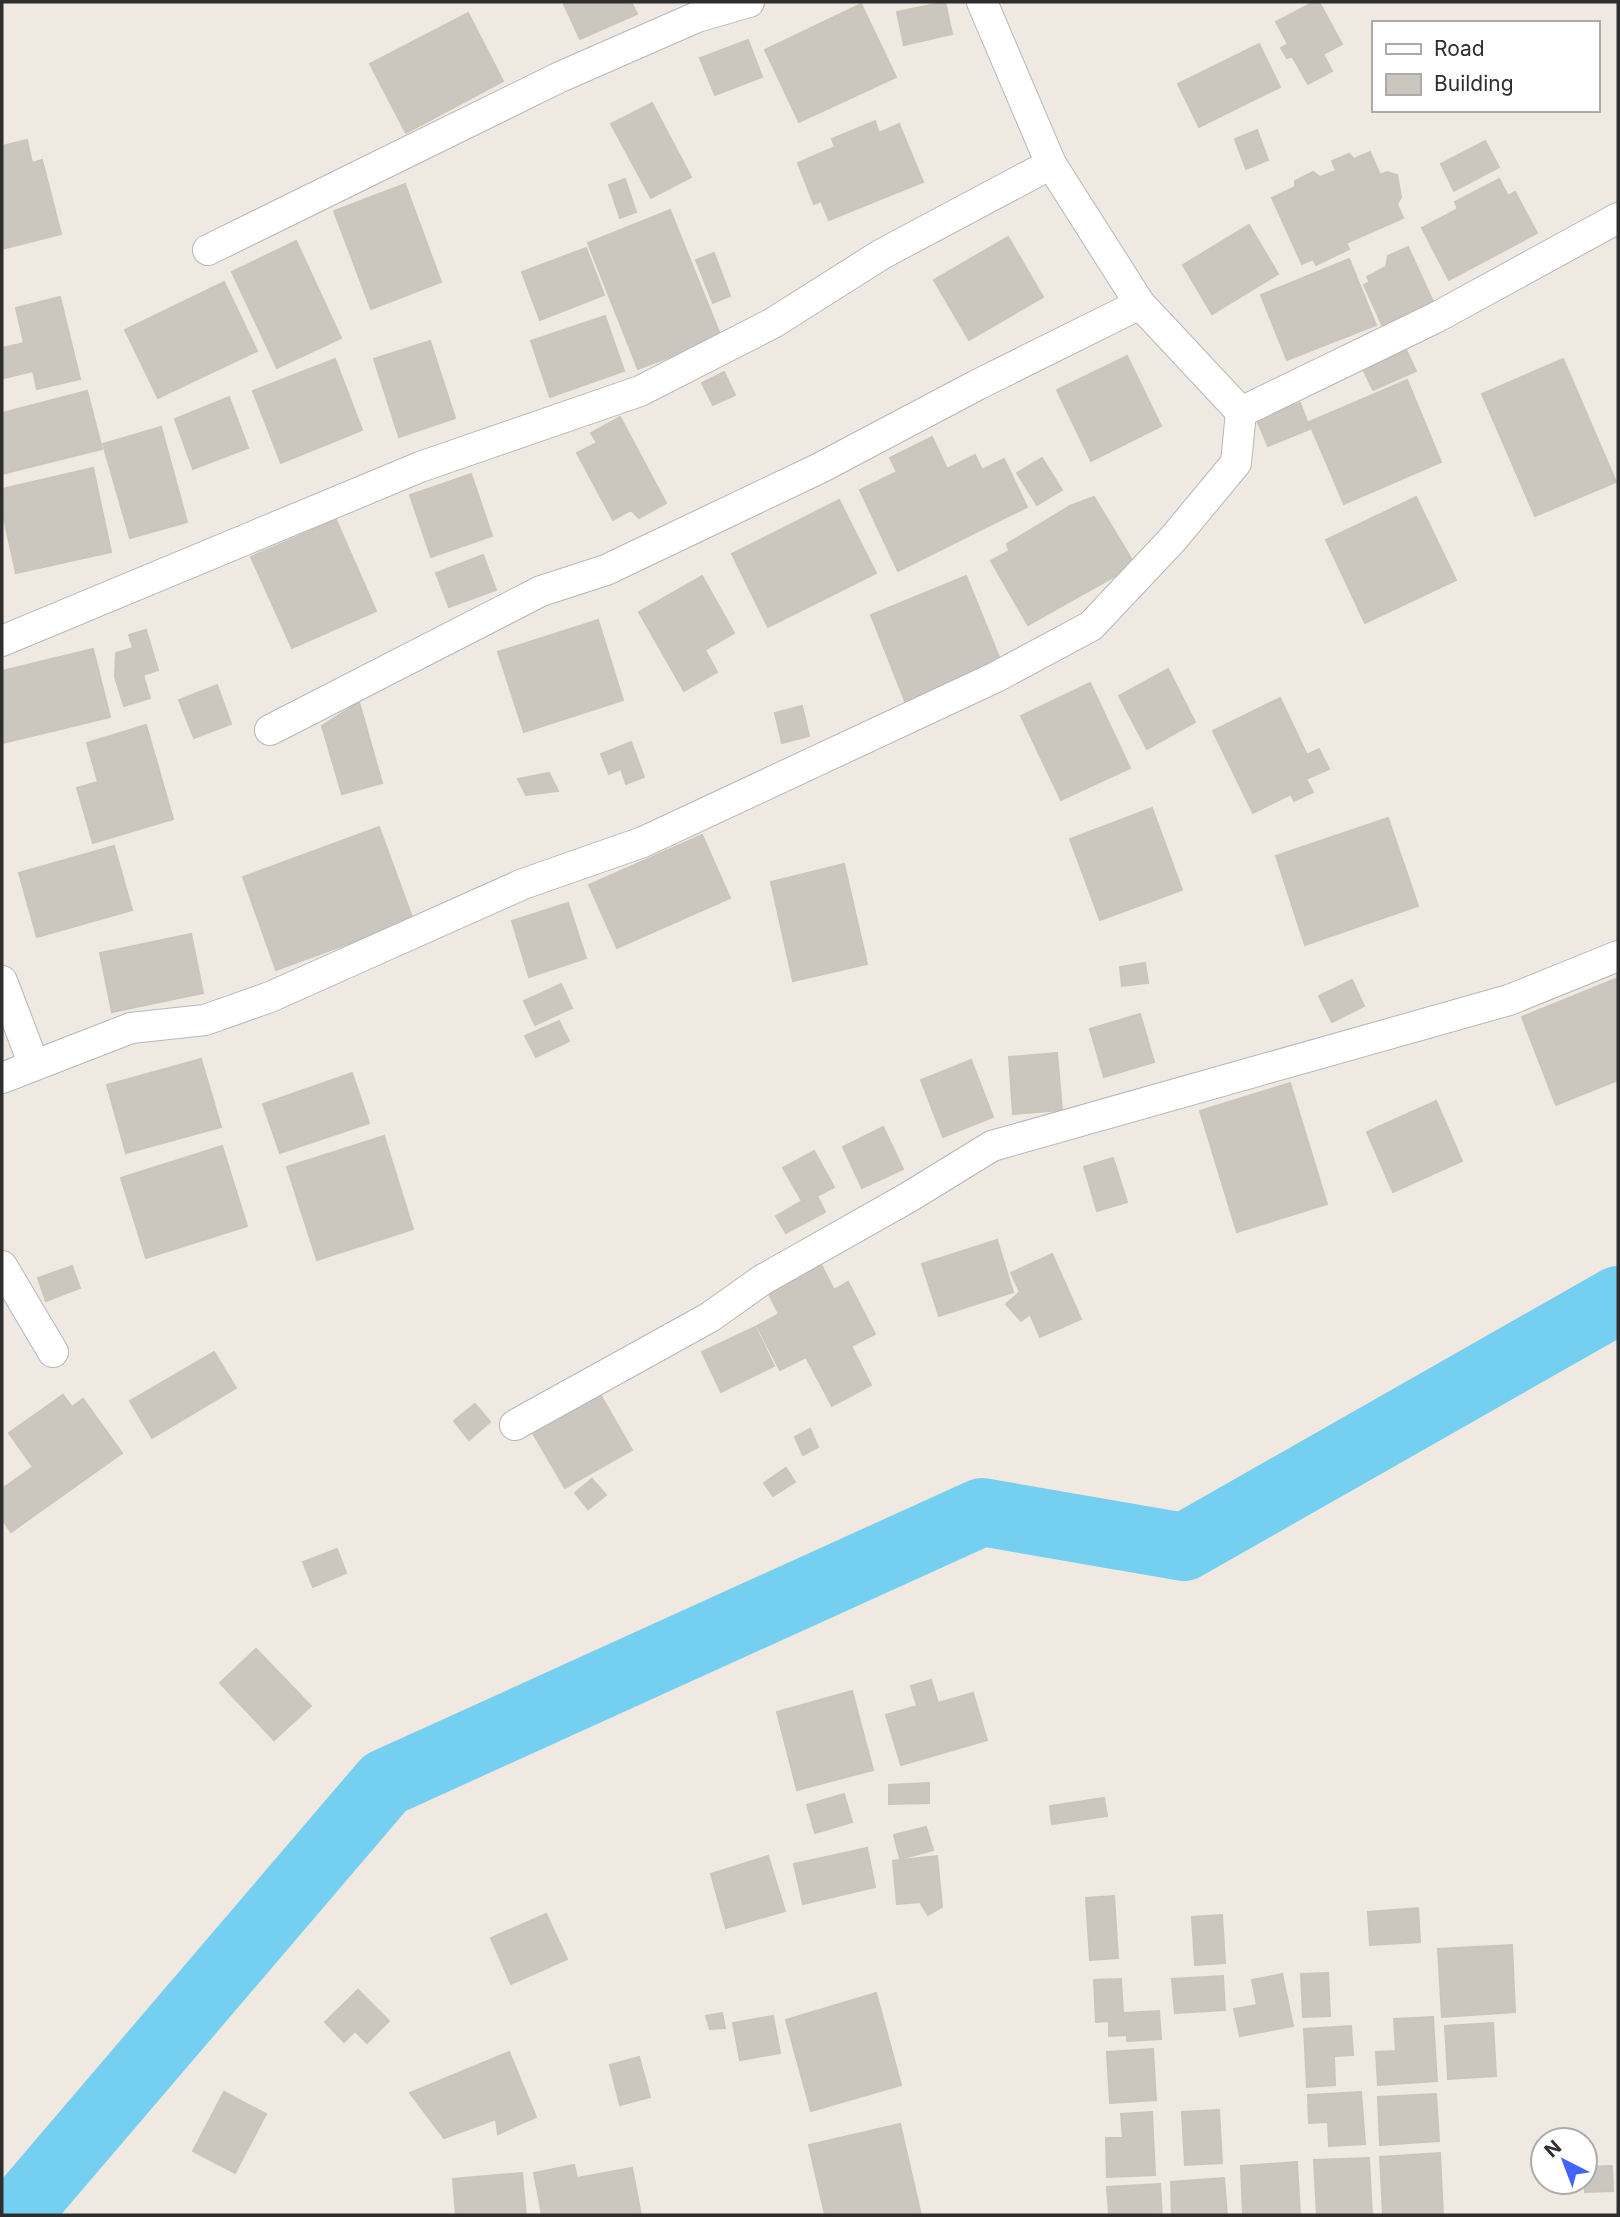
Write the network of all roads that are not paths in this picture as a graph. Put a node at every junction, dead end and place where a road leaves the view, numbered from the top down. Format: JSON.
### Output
{"nodes":[{"id":1,"x":749,"y":2,"type":"edge"},
{"id":2,"x":982,"y":2,"type":"edge"},
{"id":3,"x":1051,"y":164,"type":"junction"},
{"id":4,"x":1618,"y":218,"type":"edge"},
{"id":5,"x":208,"y":250,"type":"dead end"},
{"id":6,"x":1140,"y":304,"type":"junction"},
{"id":7,"x":1241,"y":412,"type":"junction"},
{"id":8,"x":2,"y":641,"type":"edge"},
{"id":9,"x":270,"y":730,"type":"dead end"},
{"id":10,"x":1618,"y":956,"type":"edge"},
{"id":11,"x":2,"y":981,"type":"edge"},
{"id":12,"x":34,"y":1065,"type":"junction"},
{"id":13,"x":2,"y":1078,"type":"edge"},
{"id":14,"x":2,"y":1266,"type":"edge"},
{"id":15,"x":53,"y":1352,"type":"dead end"},
{"id":16,"x":515,"y":1425,"type":"dead end"}],
"edges":[{"from":1,"to":5,"type":"street"},
{"from":2,"to":3,"type":"street"},
{"from":3,"to":6,"type":"street"},
{"from":3,"to":8,"type":"street"},
{"from":4,"to":7,"type":"street"},
{"from":6,"to":7,"type":"street"},
{"from":6,"to":9,"type":"street"},
{"from":7,"to":12,"type":"street"},
{"from":10,"to":16,"type":"street"},
{"from":11,"to":12,"type":"street"},
{"from":12,"to":13,"type":"street"},
{"from":14,"to":15,"type":"street"}]}
